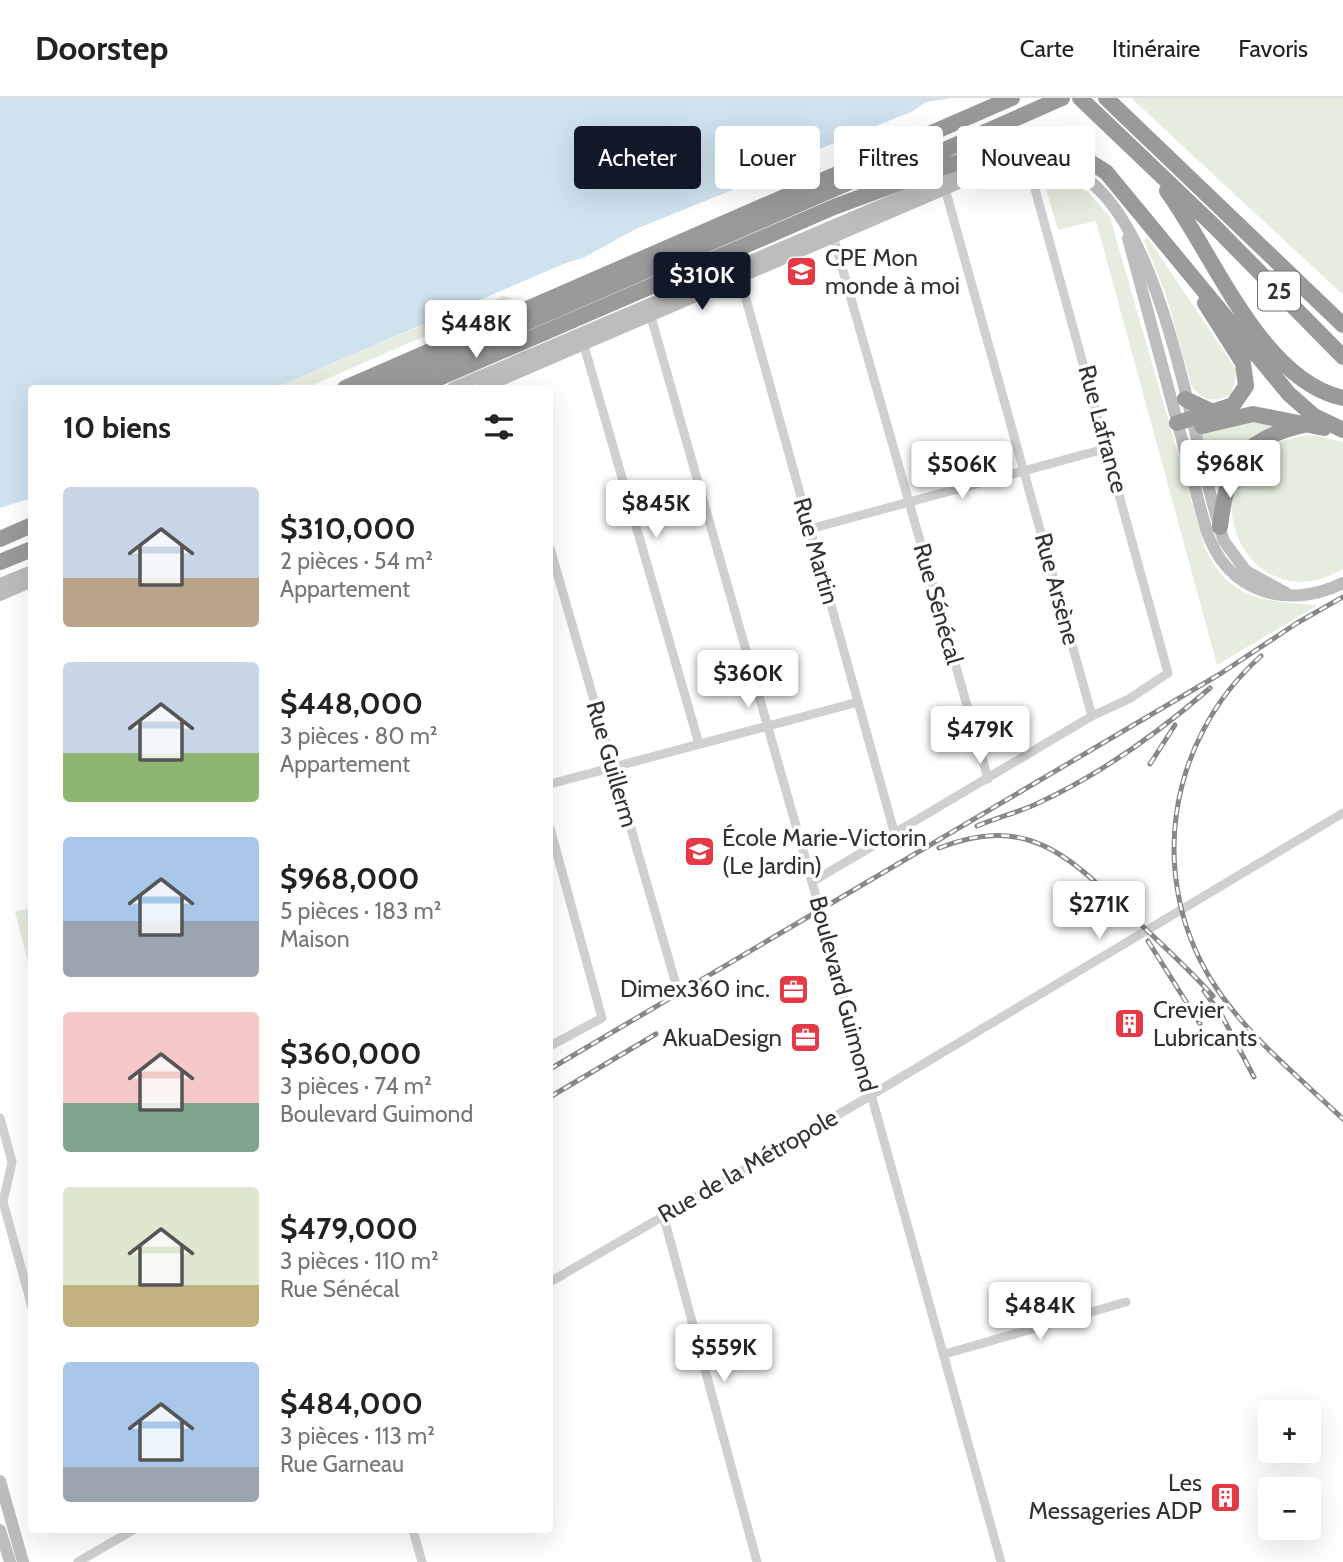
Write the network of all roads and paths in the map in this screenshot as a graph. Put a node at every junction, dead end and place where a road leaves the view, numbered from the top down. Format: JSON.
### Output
{"nodes":[{"id":1,"x":1012,"y":98,"type":"edge"},
{"id":2,"x":1041,"y":98,"type":"edge"},
{"id":3,"x":1062,"y":98,"type":"edge"},
{"id":4,"x":1080,"y":98,"type":"edge"},
{"id":5,"x":1106,"y":98,"type":"edge"},
{"id":6,"x":1140,"y":156,"type":"junction"},
{"id":7,"x":957,"y":176,"type":"edge"},
{"id":8,"x":944,"y":185,"type":"junction"},
{"id":9,"x":1095,"y":187,"type":"edge"},
{"id":10,"x":1037,"y":189,"type":"edge"},
{"id":11,"x":1127,"y":230,"type":"junction"},
{"id":12,"x":832,"y":232,"type":"junction"},
{"id":13,"x":1178,"y":259,"type":"junction"},
{"id":14,"x":738,"y":273,"type":"junction"},
{"id":15,"x":1309,"y":292,"type":"junction"},
{"id":16,"x":1343,"y":308,"type":"edge"},
{"id":17,"x":649,"y":311,"type":"junction"},
{"id":18,"x":1343,"y":325,"type":"edge"},
{"id":19,"x":582,"y":339,"type":"junction"},
{"id":20,"x":1343,"y":357,"type":"edge"},
{"id":21,"x":501,"y":379,"type":"edge"},
{"id":22,"x":352,"y":385,"type":"edge"},
{"id":23,"x":383,"y":385,"type":"edge"},
{"id":24,"x":404,"y":385,"type":"edge"},
{"id":25,"x":423,"y":385,"type":"edge"},
{"id":26,"x":469,"y":385,"type":"edge"},
{"id":27,"x":1343,"y":398,"type":"edge"},
{"id":28,"x":1185,"y":399,"type":"junction"},
{"id":29,"x":1213,"y":412,"type":"junction"},
{"id":30,"x":1310,"y":424,"type":"junction"},
{"id":31,"x":1185,"y":426,"type":"junction"},
{"id":32,"x":1343,"y":431,"type":"edge"},
{"id":33,"x":1108,"y":448,"type":"junction"},
{"id":34,"x":1024,"y":468,"type":"junction"},
{"id":35,"x":909,"y":501,"type":"junction"},
{"id":36,"x":28,"y":527,"type":"edge"},
{"id":37,"x":1220,"y":527,"type":"junction"},
{"id":38,"x":810,"y":529,"type":"junction"},
{"id":39,"x":0,"y":539,"type":"edge"},
{"id":40,"x":28,"y":541,"type":"edge"},
{"id":41,"x":28,"y":551,"type":"edge"},
{"id":42,"x":0,"y":553,"type":"edge"},
{"id":43,"x":28,"y":558,"type":"edge"},
{"id":44,"x":553,"y":558,"type":"edge"},
{"id":45,"x":0,"y":562,"type":"edge"},
{"id":46,"x":0,"y":570,"type":"edge"},
{"id":47,"x":28,"y":573,"type":"edge"},
{"id":48,"x":28,"y":583,"type":"edge"},
{"id":49,"x":1343,"y":583,"type":"edge"},
{"id":50,"x":0,"y":584,"type":"edge"},
{"id":51,"x":1286,"y":593,"type":"junction"},
{"id":52,"x":0,"y":595,"type":"edge"},
{"id":53,"x":858,"y":702,"type":"junction"},
{"id":54,"x":1092,"y":716,"type":"junction"},
{"id":55,"x":768,"y":726,"type":"junction"},
{"id":56,"x":699,"y":744,"type":"junction"},
{"id":57,"x":613,"y":767,"type":"junction"},
{"id":58,"x":988,"y":779,"type":"junction"},
{"id":59,"x":553,"y":783,"type":"edge"},
{"id":60,"x":1343,"y":813,"type":"edge"},
{"id":61,"x":895,"y":835,"type":"junction"},
{"id":62,"x":553,"y":839,"type":"edge"},
{"id":63,"x":813,"y":882,"type":"junction"},
{"id":64,"x":675,"y":981,"type":"dead end"},
{"id":65,"x":553,"y":1044,"type":"edge"},
{"id":66,"x":871,"y":1095,"type":"junction"},
{"id":67,"x":0,"y":1118,"type":"edge"},
{"id":68,"x":663,"y":1214,"type":"junction"},
{"id":69,"x":553,"y":1280,"type":"edge"},
{"id":70,"x":28,"y":1293,"type":"edge"},
{"id":71,"x":1126,"y":1302,"type":"dead end"},
{"id":72,"x":945,"y":1354,"type":"junction"},
{"id":73,"x":0,"y":1481,"type":"edge"},
{"id":74,"x":0,"y":1530,"type":"edge"},
{"id":75,"x":128,"y":1533,"type":"edge"},
{"id":76,"x":414,"y":1533,"type":"edge"},
{"id":77,"x":9,"y":1562,"type":"edge"},
{"id":78,"x":23,"y":1562,"type":"edge"},
{"id":79,"x":78,"y":1562,"type":"edge"},
{"id":80,"x":422,"y":1562,"type":"edge"},
{"id":81,"x":757,"y":1562,"type":"edge"},
{"id":82,"x":1001,"y":1562,"type":"edge"}],
"edges":[{"from":1,"to":22,"type":"highway"},
{"from":2,"to":23,"type":"highway"},
{"from":3,"to":24,"type":"highway"},
{"from":4,"to":6,"type":"highway","number":"25"},
{"from":5,"to":15,"type":"highway","number":"25"},
{"from":6,"to":20,"type":"highway","number":"25"},
{"from":6,"to":27,"type":"highway"},
{"from":7,"to":8,"type":"street"},
{"from":8,"to":12,"type":"street"},
{"from":8,"to":34,"type":"street","name":"Rue Arsène"},
{"from":9,"to":11,"type":"street"},
{"from":10,"to":33,"type":"street","name":"Rue Lafrance"},
{"from":11,"to":28,"type":"street"},
{"from":11,"to":31,"type":"street"},
{"from":12,"to":14,"type":"street"},
{"from":12,"to":35,"type":"street","name":"Rue Sénécal"},
{"from":13,"to":25,"type":"highway"},
{"from":13,"to":29,"type":"highway"},
{"from":13,"to":32,"type":"highway"},
{"from":14,"to":17,"type":"street"},
{"from":14,"to":38,"type":"street","name":"Rue Martin"},
{"from":15,"to":16,"type":"highway"},
{"from":15,"to":18,"type":"highway","number":"25"},
{"from":17,"to":19,"type":"street"},
{"from":17,"to":55,"type":"street","name":"Boulevard Guimond"},
{"from":19,"to":21,"type":"street"},
{"from":19,"to":56,"type":"street"},
{"from":21,"to":26,"type":"street"},
{"from":28,"to":29,"type":"highway"},
{"from":28,"to":31,"type":"street"},
{"from":29,"to":31,"type":"highway"},
{"from":30,"to":31,"type":"highway"},
{"from":30,"to":32,"type":"highway"},
{"from":30,"to":37,"type":"highway"},
{"from":31,"to":37,"type":"street"},
{"from":31,"to":51,"type":"street"},
{"from":33,"to":34,"type":"street"},
{"from":33,"to":54,"type":"street","name":"Rue Lafrance"},
{"from":34,"to":35,"type":"street"},
{"from":34,"to":54,"type":"street","name":"Rue Arsène"},
{"from":35,"to":38,"type":"street"},
{"from":35,"to":58,"type":"street","name":"Rue Sénécal"},
{"from":36,"to":39,"type":"highway"},
{"from":37,"to":51,"type":"street"},
{"from":38,"to":53,"type":"street","name":"Rue Martin"},
{"from":40,"to":42,"type":"highway"},
{"from":41,"to":45,"type":"highway"},
{"from":43,"to":46,"type":"highway"},
{"from":44,"to":57,"type":"street","name":"Rue Guillerm"},
{"from":47,"to":50,"type":"street"},
{"from":48,"to":52,"type":"street"},
{"from":49,"to":51,"type":"street"},
{"from":53,"to":55,"type":"street"},
{"from":53,"to":61,"type":"street","name":"Rue Martin"},
{"from":54,"to":58,"type":"street"},
{"from":55,"to":56,"type":"street"},
{"from":55,"to":63,"type":"street","name":"Boulevard Guimond"},
{"from":56,"to":57,"type":"street"},
{"from":57,"to":59,"type":"street"},
{"from":57,"to":64,"type":"street","name":"Rue Guillerm"},
{"from":58,"to":61,"type":"street"},
{"from":60,"to":66,"type":"street","name":"Rue de la Métropole"},
{"from":61,"to":63,"type":"street"},
{"from":62,"to":65,"type":"street"},
{"from":63,"to":66,"type":"street","name":"Boulevard Guimond"},
{"from":66,"to":68,"type":"street","name":"Rue de la Métropole"},
{"from":66,"to":72,"type":"street","name":"Boulevard Guimond"},
{"from":67,"to":70,"type":"street"},
{"from":68,"to":69,"type":"street","name":"Rue de la Métropole"},
{"from":68,"to":81,"type":"street"},
{"from":71,"to":72,"type":"street"},
{"from":72,"to":82,"type":"street","name":"Boulevard Guimond"},
{"from":73,"to":78,"type":"street"},
{"from":74,"to":77,"type":"street"},
{"from":75,"to":79,"type":"street"},
{"from":76,"to":80,"type":"street"}]}
